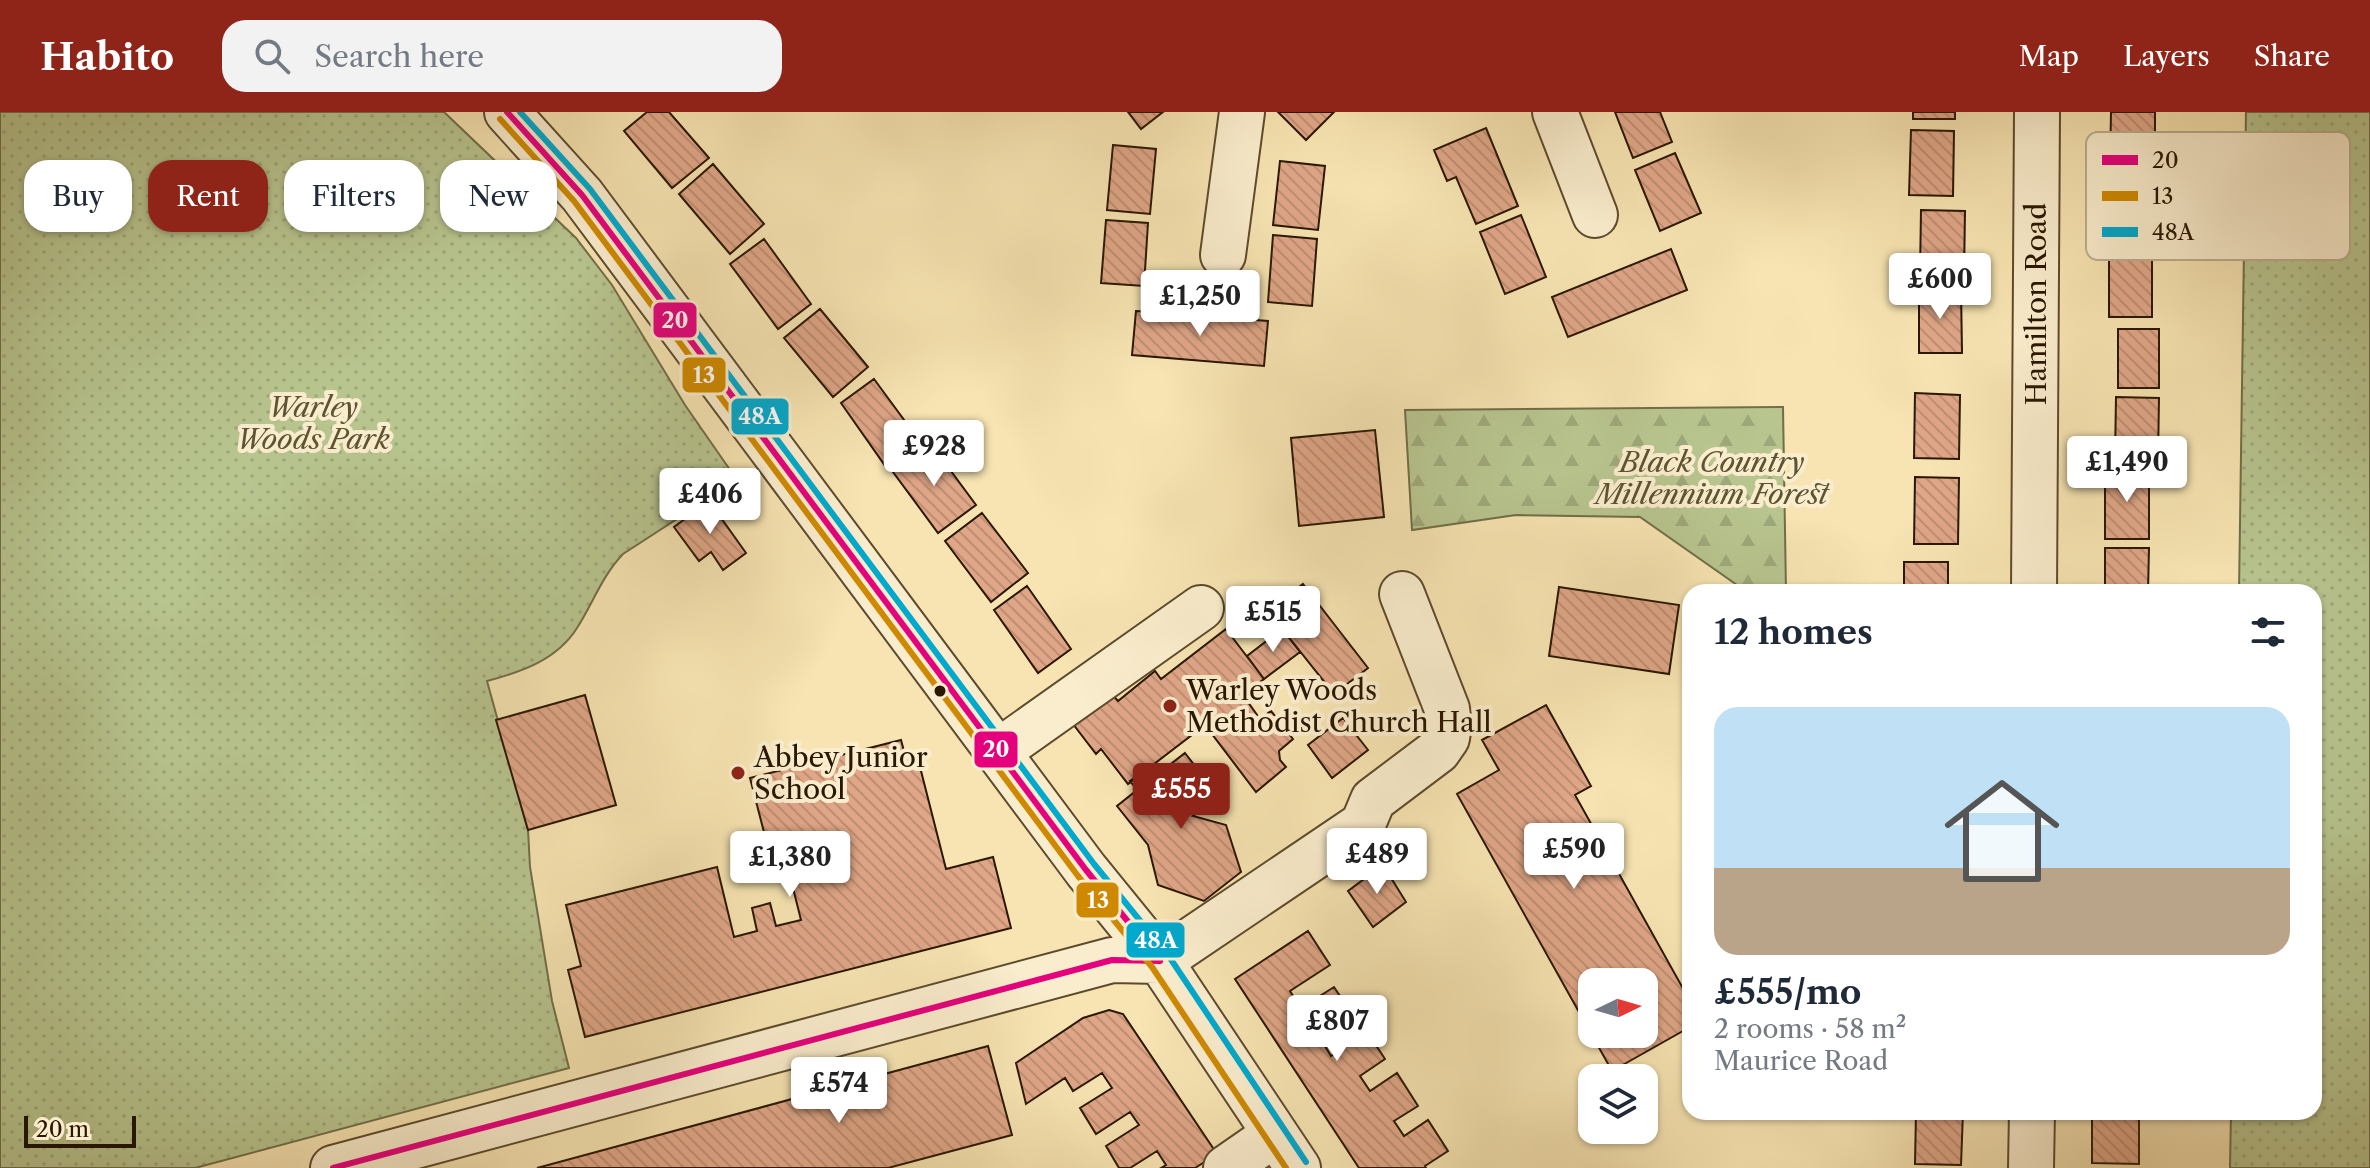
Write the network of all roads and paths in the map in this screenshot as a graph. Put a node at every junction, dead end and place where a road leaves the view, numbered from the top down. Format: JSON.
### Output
{"nodes":[{"id":1,"x":507,"y":112,"type":"edge"},
{"id":2,"x":1242,"y":112,"type":"edge"},
{"id":3,"x":1555,"y":112,"type":"edge"},
{"id":4,"x":2037,"y":112,"type":"edge"},
{"id":5,"x":1595,"y":215,"type":"dead end"},
{"id":6,"x":1223,"y":255,"type":"dead end"},
{"id":7,"x":2034,"y":584,"type":"edge"},
{"id":8,"x":1402,"y":594,"type":"dead end"},
{"id":9,"x":1201,"y":608,"type":"dead end"},
{"id":10,"x":999,"y":751,"type":"junction"},
{"id":11,"x":1160,"y":961,"type":"junction"},
{"id":12,"x":2032,"y":1120,"type":"edge"},
{"id":13,"x":1287,"y":1151,"type":"edge"},
{"id":14,"x":333,"y":1168,"type":"edge"},
{"id":15,"x":1226,"y":1168,"type":"edge"},
{"id":16,"x":2031,"y":1168,"type":"edge"}],
"edges":[{"from":1,"to":10,"type":"street"},
{"from":2,"to":6,"type":"street"},
{"from":3,"to":5,"type":"street"},
{"from":4,"to":7,"type":"street","name":"Hamilton Road"},
{"from":8,"to":11,"type":"street"},
{"from":9,"to":10,"type":"street"},
{"from":10,"to":11,"type":"street"},
{"from":11,"to":13,"type":"street"},
{"from":11,"to":14,"type":"street"},
{"from":12,"to":16,"type":"street"},
{"from":13,"to":15,"type":"street"}]}
